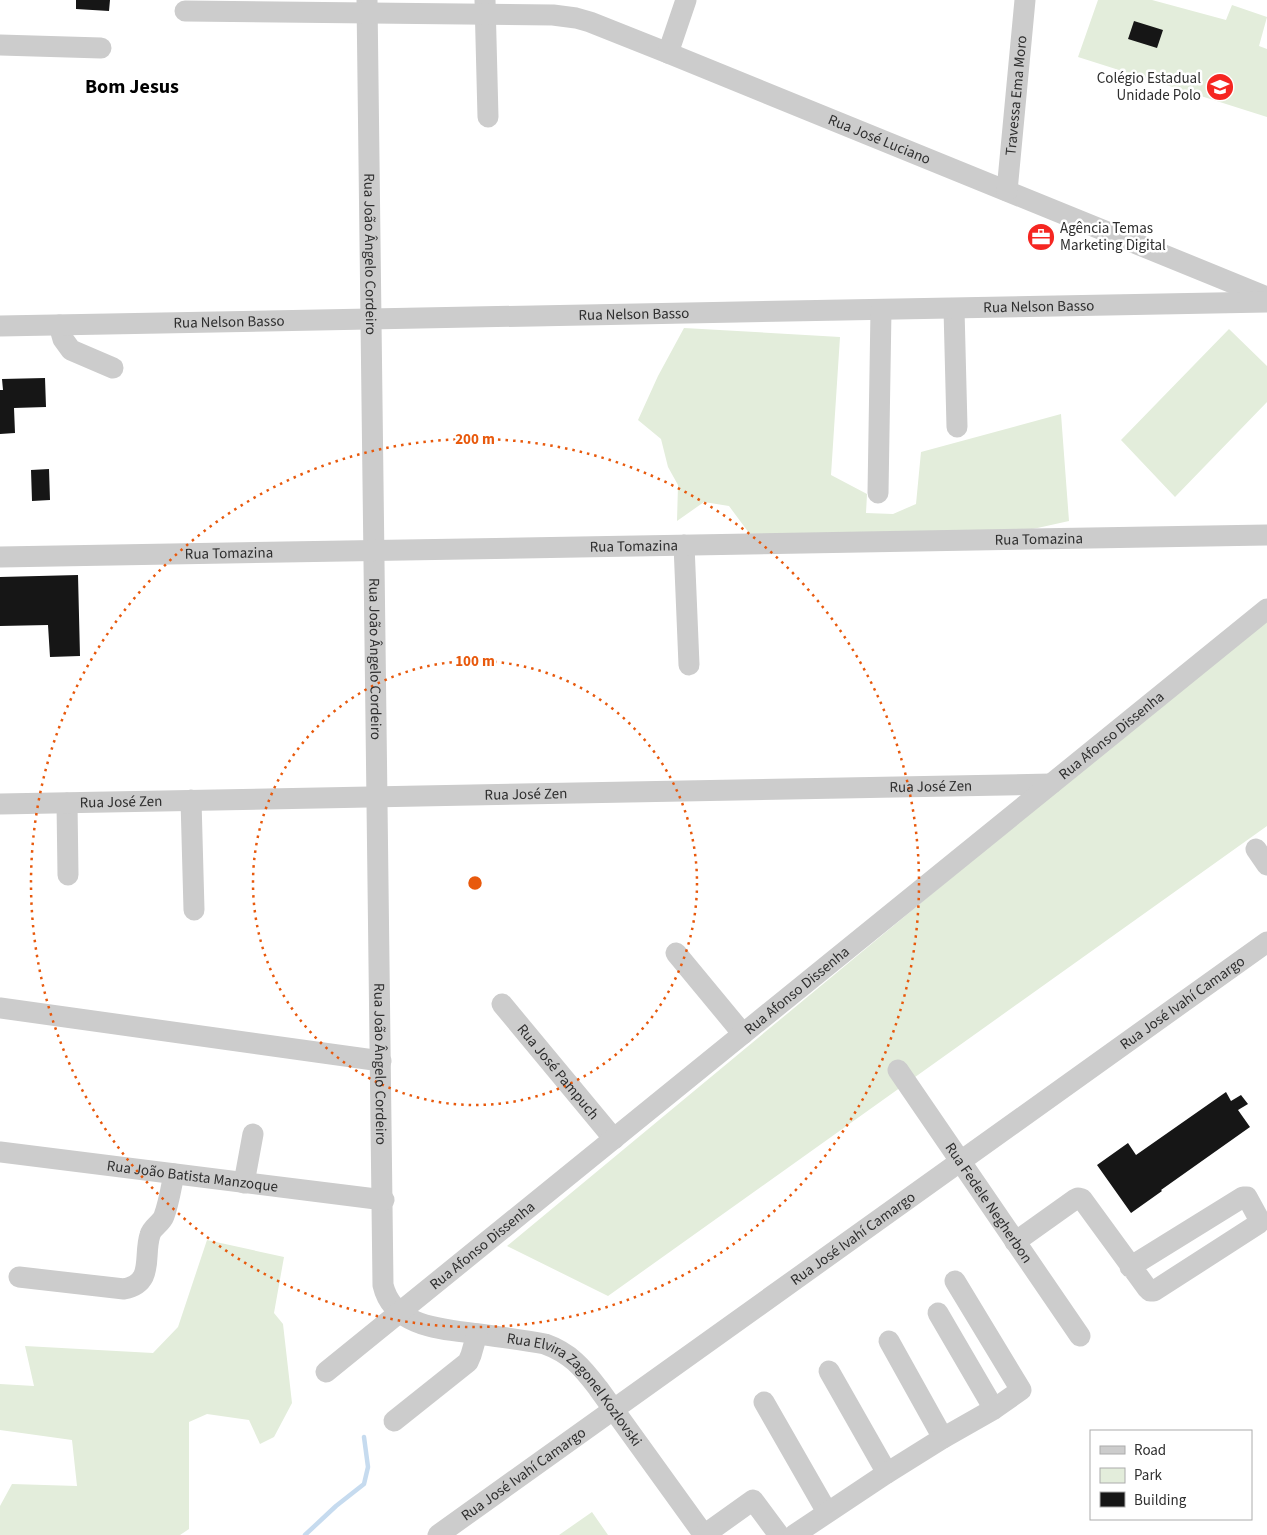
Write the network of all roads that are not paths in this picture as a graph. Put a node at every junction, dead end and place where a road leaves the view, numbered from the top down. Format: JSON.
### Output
{"nodes":[{"id":1,"x":686,"y":0,"type":"edge"},
{"id":2,"x":1025,"y":0,"type":"edge"},
{"id":3,"x":367,"y":6,"type":"edge"},
{"id":4,"x":485,"y":7,"type":"edge"},
{"id":5,"x":185,"y":11,"type":"dead end"},
{"id":6,"x":0,"y":45,"type":"edge"},
{"id":7,"x":101,"y":48,"type":"dead end"},
{"id":8,"x":668,"y":53,"type":"junction"},
{"id":9,"x":488,"y":118,"type":"dead end"},
{"id":10,"x":1007,"y":191,"type":"junction"},
{"id":11,"x":1267,"y":297,"type":"edge"},
{"id":12,"x":1267,"y":302,"type":"edge"},
{"id":13,"x":954,"y":309,"type":"junction"},
{"id":14,"x":881,"y":310,"type":"junction"},
{"id":15,"x":371,"y":319,"type":"junction"},
{"id":16,"x":60,"y":325,"type":"junction"},
{"id":17,"x":0,"y":326,"type":"edge"},
{"id":18,"x":113,"y":368,"type":"dead end"},
{"id":19,"x":956,"y":427,"type":"dead end"},
{"id":20,"x":878,"y":494,"type":"dead end"},
{"id":21,"x":1267,"y":534,"type":"edge"},
{"id":22,"x":684,"y":545,"type":"junction"},
{"id":23,"x":374,"y":550,"type":"junction"},
{"id":24,"x":0,"y":557,"type":"edge"},
{"id":25,"x":1267,"y":608,"type":"edge"},
{"id":26,"x":689,"y":665,"type":"dead end"},
{"id":27,"x":1051,"y":784,"type":"junction"},
{"id":28,"x":378,"y":797,"type":"junction"},
{"id":29,"x":190,"y":800,"type":"junction"},
{"id":30,"x":67,"y":803,"type":"junction"},
{"id":31,"x":0,"y":804,"type":"edge"},
{"id":32,"x":68,"y":874,"type":"dead end"},
{"id":33,"x":194,"y":910,"type":"dead end"},
{"id":34,"x":1267,"y":942,"type":"edge"},
{"id":35,"x":676,"y":953,"type":"dead end"},
{"id":36,"x":502,"y":1004,"type":"dead end"},
{"id":37,"x":0,"y":1008,"type":"edge"},
{"id":38,"x":743,"y":1034,"type":"junction"},
{"id":39,"x":381,"y":1061,"type":"junction"},
{"id":40,"x":898,"y":1070,"type":"dead end"},
{"id":41,"x":253,"y":1134,"type":"dead end"},
{"id":42,"x":614,"y":1139,"type":"junction"},
{"id":43,"x":0,"y":1152,"type":"edge"},
{"id":44,"x":960,"y":1161,"type":"junction"},
{"id":45,"x":174,"y":1174,"type":"junction"},
{"id":46,"x":244,"y":1183,"type":"junction"},
{"id":47,"x":384,"y":1200,"type":"junction"},
{"id":48,"x":1016,"y":1242,"type":"junction"},
{"id":49,"x":1130,"y":1267,"type":"junction"},
{"id":50,"x":19,"y":1277,"type":"dead end"},
{"id":51,"x":955,"y":1281,"type":"dead end"},
{"id":52,"x":400,"y":1313,"type":"junction"},
{"id":53,"x":938,"y":1313,"type":"dead end"},
{"id":54,"x":478,"y":1334,"type":"junction"},
{"id":55,"x":1080,"y":1336,"type":"dead end"},
{"id":56,"x":889,"y":1341,"type":"dead end"},
{"id":57,"x":829,"y":1371,"type":"dead end"},
{"id":58,"x":326,"y":1372,"type":"dead end"},
{"id":59,"x":764,"y":1402,"type":"dead end"},
{"id":60,"x":994,"y":1409,"type":"junction"},
{"id":61,"x":613,"y":1410,"type":"junction"},
{"id":62,"x":394,"y":1421,"type":"dead end"},
{"id":63,"x":943,"y":1438,"type":"junction"},
{"id":64,"x":887,"y":1473,"type":"junction"},
{"id":65,"x":827,"y":1512,"type":"junction"},
{"id":66,"x":438,"y":1535,"type":"edge"},
{"id":67,"x":704,"y":1535,"type":"edge"},
{"id":68,"x":779,"y":1535,"type":"edge"},
{"id":69,"x":794,"y":1535,"type":"edge"}],
"edges":[{"from":1,"to":8,"type":"street"},
{"from":2,"to":10,"type":"street","name":"Travessa Ema Moro"},
{"from":3,"to":4,"type":"street","name":"Rua José Luciano"},
{"from":3,"to":5,"type":"street","name":"Rua José Luciano"},
{"from":3,"to":15,"type":"street","name":"Rua João Ângelo Cordeiro"},
{"from":4,"to":8,"type":"street","name":"Rua José Luciano"},
{"from":4,"to":9,"type":"street"},
{"from":6,"to":7,"type":"street"},
{"from":8,"to":10,"type":"street","name":"Rua José Luciano"},
{"from":10,"to":11,"type":"street","name":"Rua José Luciano"},
{"from":12,"to":13,"type":"street","name":"Rua Nelson Basso"},
{"from":13,"to":14,"type":"street","name":"Rua Nelson Basso"},
{"from":13,"to":19,"type":"street"},
{"from":14,"to":15,"type":"street","name":"Rua Nelson Basso"},
{"from":14,"to":20,"type":"street"},
{"from":15,"to":16,"type":"street","name":"Rua Nelson Basso"},
{"from":15,"to":23,"type":"street","name":"Rua João Ângelo Cordeiro"},
{"from":16,"to":17,"type":"street","name":"Rua Nelson Basso"},
{"from":16,"to":18,"type":"street"},
{"from":21,"to":22,"type":"street","name":"Rua Tomazina"},
{"from":22,"to":23,"type":"street","name":"Rua Tomazina"},
{"from":22,"to":26,"type":"street"},
{"from":23,"to":24,"type":"street","name":"Rua Tomazina"},
{"from":23,"to":28,"type":"street","name":"Rua João Ângelo Cordeiro"},
{"from":25,"to":27,"type":"street","name":"Rua Afonso Dissenha"},
{"from":27,"to":28,"type":"street","name":"Rua José Zen"},
{"from":27,"to":38,"type":"street","name":"Rua Afonso Dissenha"},
{"from":28,"to":29,"type":"street","name":"Rua José Zen"},
{"from":28,"to":39,"type":"street","name":"Rua João Ângelo Cordeiro"},
{"from":29,"to":30,"type":"street","name":"Rua José Zen"},
{"from":29,"to":33,"type":"street"},
{"from":30,"to":31,"type":"street","name":"Rua José Zen"},
{"from":30,"to":32,"type":"street"},
{"from":34,"to":44,"type":"street","name":"Rua José Ivahí Camargo"},
{"from":35,"to":38,"type":"street"},
{"from":36,"to":42,"type":"street","name":"Rua José Pampuch"},
{"from":37,"to":39,"type":"street"},
{"from":38,"to":42,"type":"street","name":"Rua Afonso Dissenha"},
{"from":39,"to":47,"type":"street","name":"Rua João Ângelo Cordeiro"},
{"from":40,"to":44,"type":"street","name":"Rua Fedele Negherbon"},
{"from":41,"to":46,"type":"street"},
{"from":42,"to":52,"type":"street","name":"Rua Afonso Dissenha"},
{"from":43,"to":45,"type":"street","name":"Rua João Batista Manzoque"},
{"from":44,"to":48,"type":"street","name":"Rua Fedele Negherbon"},
{"from":44,"to":61,"type":"street","name":"Rua José Ivahí Camargo"},
{"from":45,"to":46,"type":"street","name":"Rua João Batista Manzoque"},
{"from":45,"to":50,"type":"street"},
{"from":46,"to":47,"type":"street","name":"Rua João Batista Manzoque"},
{"from":47,"to":52,"type":"street","name":"Rua João Ângelo Cordeiro"},
{"from":48,"to":49,"type":"street"},
{"from":48,"to":55,"type":"street","name":"Rua Fedele Negherbon"},
{"from":49,"to":49,"type":"street"},
{"from":51,"to":60,"type":"street"},
{"from":52,"to":54,"type":"street","name":"Rua Elvira Zagonel Kozlovski"},
{"from":52,"to":58,"type":"street","name":"Rua Afonso Dissenha"},
{"from":53,"to":60,"type":"street"},
{"from":54,"to":61,"type":"street","name":"Rua Elvira Zagonel Kozlovski"},
{"from":54,"to":62,"type":"street"},
{"from":56,"to":63,"type":"street"},
{"from":57,"to":64,"type":"street"},
{"from":59,"to":65,"type":"street"},
{"from":60,"to":63,"type":"street"},
{"from":61,"to":66,"type":"street","name":"Rua José Ivahí Camargo"},
{"from":61,"to":67,"type":"street","name":"Rua Elvira Zagonel Kozlovski"},
{"from":63,"to":64,"type":"street"},
{"from":64,"to":65,"type":"street"},
{"from":65,"to":69,"type":"street"},
{"from":67,"to":68,"type":"street"}]}
